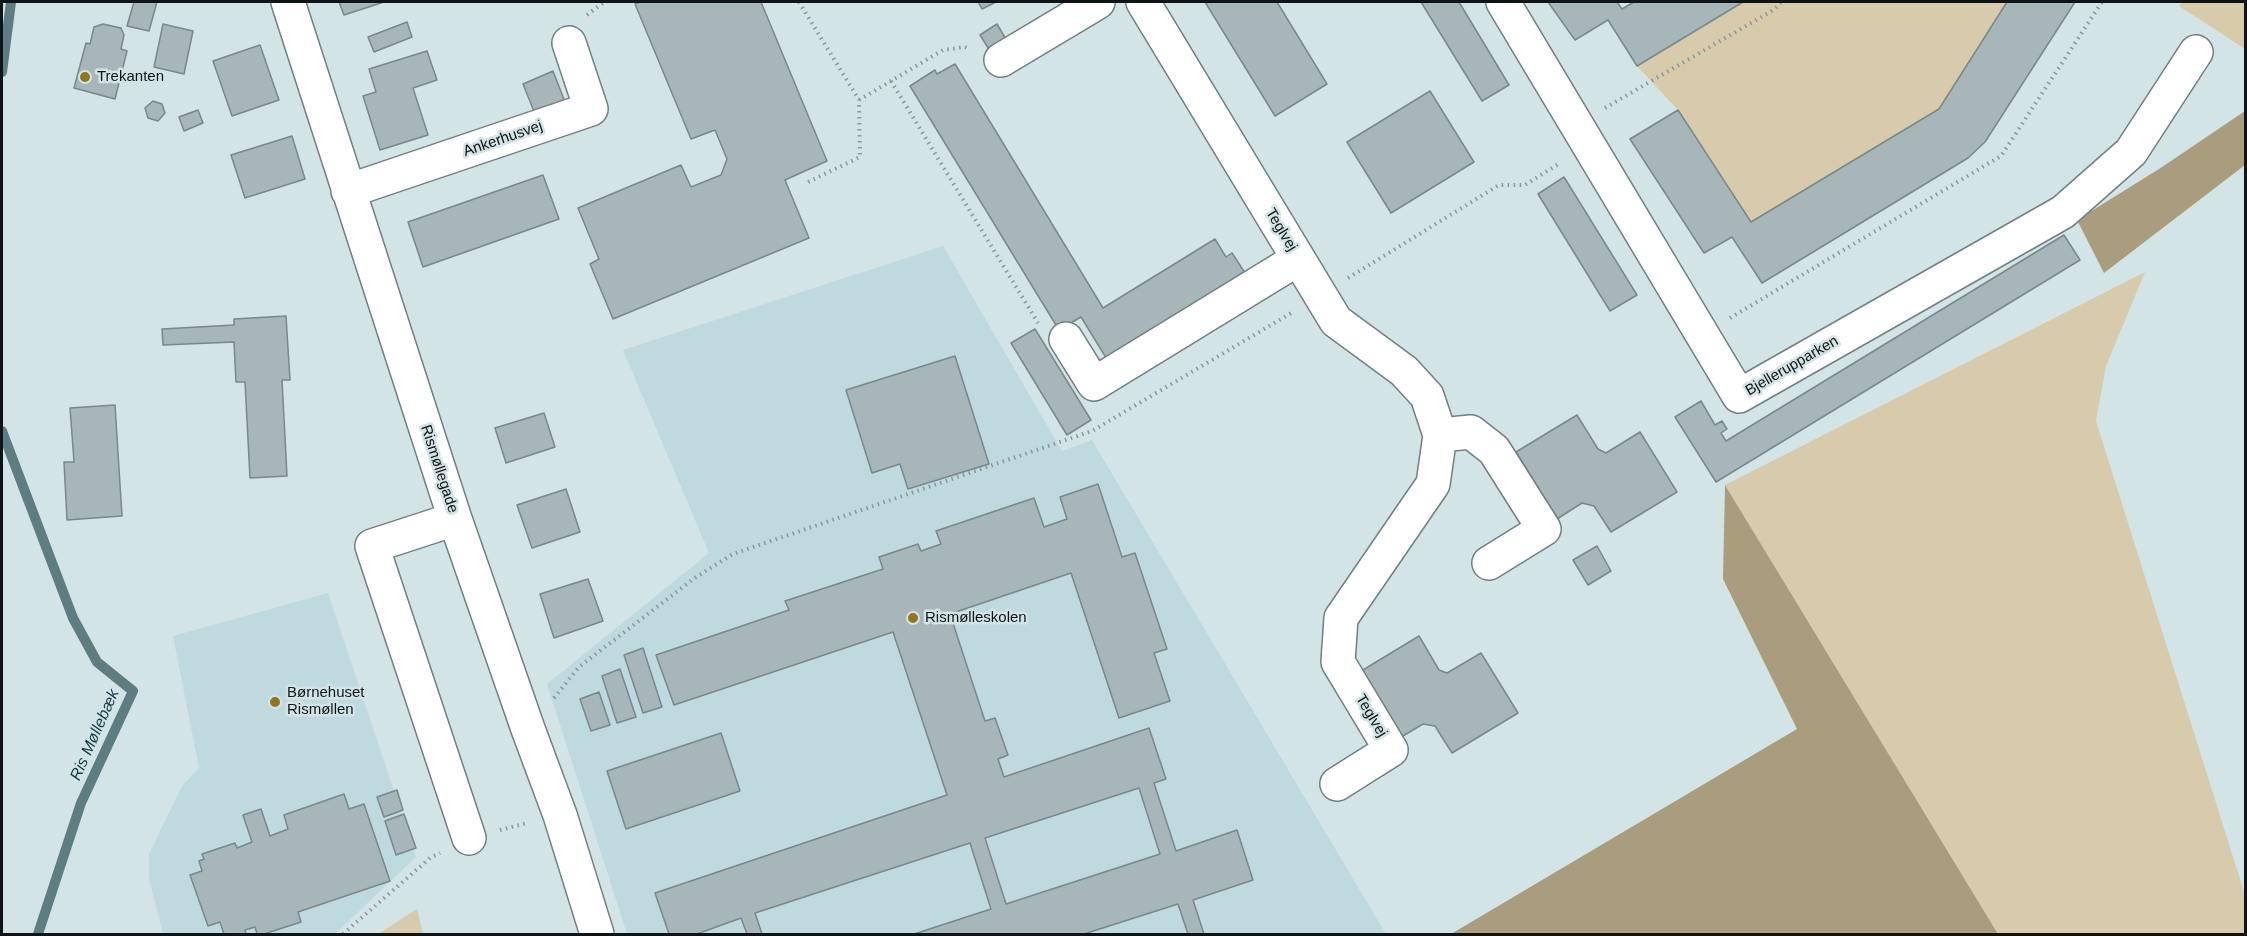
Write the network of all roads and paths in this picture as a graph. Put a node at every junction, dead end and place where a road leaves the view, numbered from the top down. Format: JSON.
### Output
{"nodes":[{"id":1,"x":288,"y":2,"type":"edge"},
{"id":2,"x":799,"y":2,"type":"edge"},
{"id":3,"x":1098,"y":2,"type":"edge"},
{"id":4,"x":1143,"y":2,"type":"edge"},
{"id":5,"x":1503,"y":2,"type":"edge"},
{"id":6,"x":1781,"y":2,"type":"edge"},
{"id":7,"x":2102,"y":2,"type":"edge"},
{"id":8,"x":569,"y":43,"type":"dead end"},
{"id":9,"x":2196,"y":52,"type":"dead end"},
{"id":10,"x":1001,"y":60,"type":"joint"},
{"id":11,"x":891,"y":81,"type":"junction"},
{"id":12,"x":859,"y":100,"type":"junction"},
{"id":13,"x":1583,"y":135,"type":"junction"},
{"id":14,"x":806,"y":183,"type":"dead end"},
{"id":15,"x":348,"y":191,"type":"junction"},
{"id":16,"x":1298,"y":259,"type":"junction"},
{"id":17,"x":1320,"y":296,"type":"junction"},
{"id":18,"x":1702,"y":335,"type":"junction"},
{"id":19,"x":1066,"y":339,"type":"joint"},
{"id":20,"x":1440,"y":435,"type":"junction"},
{"id":21,"x":455,"y":519,"type":"junction"},
{"id":22,"x":1490,"y":563,"type":"dead end"},
{"id":23,"x":528,"y":729,"type":"junction"},
{"id":24,"x":1337,"y":784,"type":"dead end"},
{"id":25,"x":469,"y":838,"type":"dead end"},
{"id":26,"x":597,"y":934,"type":"edge"}],
"edges":[{"from":1,"to":15,"type":"street","name":"Rismøllegade"},
{"from":2,"to":12,"type":"path"},
{"from":3,"to":10,"type":"street"},
{"from":4,"to":16,"type":"street","name":"Teglvej"},
{"from":5,"to":13,"type":"street","name":"Bjellerupparken"},
{"from":6,"to":13,"type":"path"},
{"from":7,"to":18,"type":"path"},
{"from":8,"to":15,"type":"street","name":"Ankerhusvej"},
{"from":9,"to":18,"type":"street","name":"Bjellerupparken"},
{"from":10,"to":11,"type":"path"},
{"from":11,"to":12,"type":"path"},
{"from":11,"to":19,"type":"path"},
{"from":12,"to":14,"type":"path"},
{"from":13,"to":17,"type":"path"},
{"from":13,"to":18,"type":"street","name":"Bjellerupparken"},
{"from":15,"to":21,"type":"street","name":"Rismøllegade"},
{"from":16,"to":17,"type":"street","name":"Teglvej"},
{"from":16,"to":19,"type":"street"},
{"from":17,"to":20,"type":"street","name":"Teglvej"},
{"from":17,"to":23,"type":"path"},
{"from":20,"to":22,"type":"street"},
{"from":20,"to":24,"type":"street","name":"Teglvej"},
{"from":21,"to":23,"type":"street","name":"Rismøllegade"},
{"from":21,"to":25,"type":"street"},
{"from":23,"to":26,"type":"street","name":"Rismøllegade"}]}
